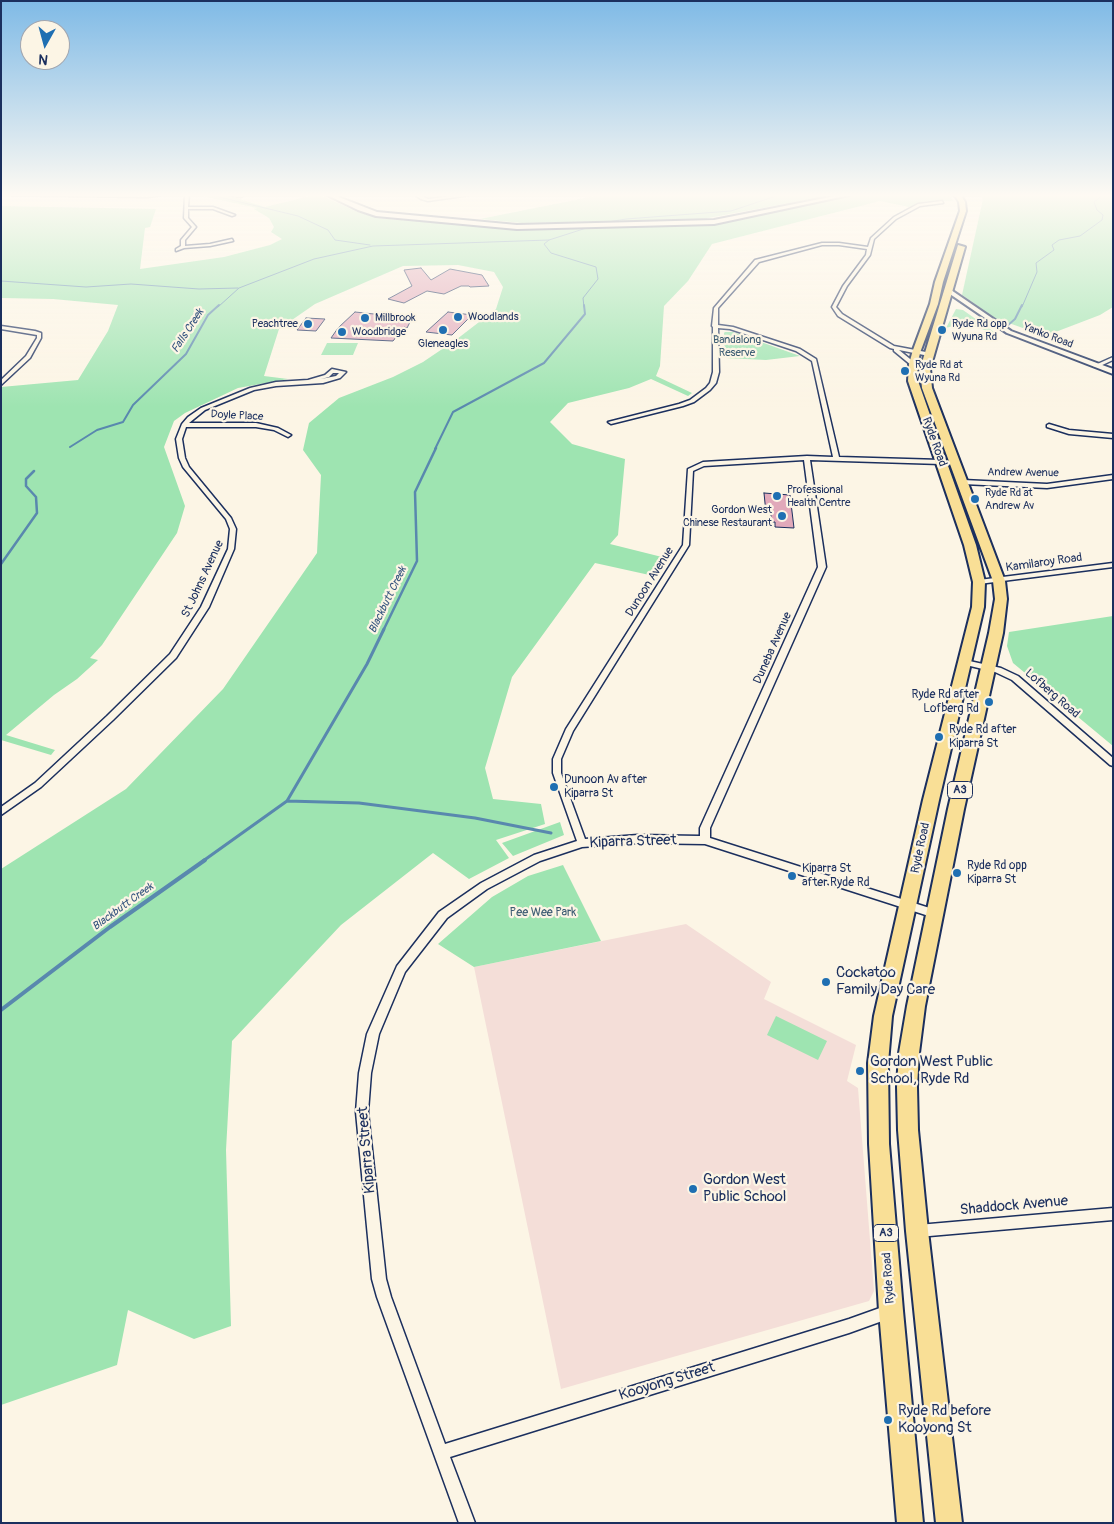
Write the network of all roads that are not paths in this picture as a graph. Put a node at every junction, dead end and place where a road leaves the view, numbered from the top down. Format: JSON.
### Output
{"nodes":[{"id":1,"x":754,"y":265,"type":"edge"},
{"id":2,"x":860,"y":265,"type":"edge"},
{"id":3,"x":945,"y":265,"type":"edge"},
{"id":4,"x":956,"y":265,"type":"edge"},
{"id":5,"x":949,"y":290,"type":"junction"},
{"id":6,"x":936,"y":299,"type":"junction"},
{"id":7,"x":946,"y":301,"type":"junction"},
{"id":8,"x":972,"y":307,"type":"junction"},
{"id":9,"x":980,"y":313,"type":"junction"},
{"id":10,"x":714,"y":326,"type":"junction"},
{"id":11,"x":1,"y":327,"type":"edge"},
{"id":12,"x":884,"y":341,"type":"junction"},
{"id":13,"x":892,"y":347,"type":"junction"},
{"id":14,"x":916,"y":351,"type":"junction"},
{"id":15,"x":929,"y":354,"type":"junction"},
{"id":16,"x":1113,"y":358,"type":"edge"},
{"id":17,"x":913,"y":364,"type":"junction"},
{"id":18,"x":1096,"y":366,"type":"junction"},
{"id":19,"x":1113,"y":372,"type":"edge"},
{"id":20,"x":308,"y":382,"type":"junction"},
{"id":21,"x":1,"y":383,"type":"edge"},
{"id":22,"x":612,"y":422,"type":"dead end"},
{"id":23,"x":184,"y":425,"type":"junction"},
{"id":24,"x":1049,"y":426,"type":"dead end"},
{"id":25,"x":288,"y":435,"type":"dead end"},
{"id":26,"x":1113,"y":436,"type":"edge"},
{"id":27,"x":807,"y":458,"type":"junction"},
{"id":28,"x":836,"y":458,"type":"junction"},
{"id":29,"x":941,"y":462,"type":"junction"},
{"id":30,"x":1113,"y":477,"type":"edge"},
{"id":31,"x":963,"y":482,"type":"junction"},
{"id":32,"x":1113,"y":565,"type":"edge"},
{"id":33,"x":999,"y":581,"type":"junction"},
{"id":34,"x":979,"y":582,"type":"junction"},
{"id":35,"x":965,"y":662,"type":"junction"},
{"id":36,"x":988,"y":668,"type":"junction"},
{"id":37,"x":1113,"y":763,"type":"edge"},
{"id":38,"x":1,"y":812,"type":"edge"},
{"id":39,"x":705,"y":840,"type":"junction"},
{"id":40,"x":582,"y":844,"type":"junction"},
{"id":41,"x":909,"y":905,"type":"junction"},
{"id":42,"x":935,"y":914,"type":"junction"},
{"id":43,"x":1113,"y":1214,"type":"edge"},
{"id":44,"x":917,"y":1231,"type":"junction"},
{"id":45,"x":891,"y":1311,"type":"junction"},
{"id":46,"x":848,"y":1326,"type":"joint"},
{"id":47,"x":442,"y":1452,"type":"junction"},
{"id":48,"x":467,"y":1523,"type":"edge"},
{"id":49,"x":910,"y":1523,"type":"edge"},
{"id":50,"x":949,"y":1523,"type":"edge"}],
"edges":[{"from":1,"to":10,"type":"street"},
{"from":2,"to":12,"type":"street"},
{"from":3,"to":6,"type":"highway","name":"Ryde Road","number":"A3"},
{"from":4,"to":5,"type":"highway","name":"Ryde Road","number":"A3"},
{"from":5,"to":7,"type":"highway","name":"Ryde Road","number":"A3"},
{"from":5,"to":8,"type":"main road","name":"Yanko Road"},
{"from":6,"to":7,"type":"main road","name":"Yanko Road"},
{"from":6,"to":14,"type":"highway","name":"Ryde Road","number":"A3"},
{"from":7,"to":8,"type":"main road","name":"Yanko Road"},
{"from":7,"to":9,"type":"main road","name":"Yanko Road"},
{"from":7,"to":15,"type":"highway","name":"Ryde Road","number":"A3"},
{"from":8,"to":9,"type":"main road","name":"Yanko Road"},
{"from":9,"to":18,"type":"main road","name":"Yanko Road"},
{"from":10,"to":22,"type":"street"},
{"from":10,"to":28,"type":"street"},
{"from":11,"to":21,"type":"street"},
{"from":12,"to":13,"type":"street"},
{"from":12,"to":14,"type":"street"},
{"from":13,"to":14,"type":"street"},
{"from":13,"to":17,"type":"street"},
{"from":14,"to":15,"type":"street"},
{"from":14,"to":17,"type":"highway","name":"Ryde Road","number":"A3"},
{"from":15,"to":31,"type":"highway","name":"Ryde Road","number":"A3"},
{"from":16,"to":18,"type":"street"},
{"from":17,"to":29,"type":"highway","name":"Ryde Road","number":"A3"},
{"from":18,"to":19,"type":"main road","name":"Yanko Road"},
{"from":20,"to":20,"type":"street"},
{"from":20,"to":23,"type":"street"},
{"from":23,"to":25,"type":"street","name":"Doyle Place"},
{"from":23,"to":38,"type":"street","name":"St Johns Avenue"},
{"from":24,"to":26,"type":"street"},
{"from":27,"to":28,"type":"street","name":"Dunoon Avenue"},
{"from":27,"to":39,"type":"street","name":"Duneba Avenue"},
{"from":27,"to":40,"type":"street","name":"Dunoon Avenue"},
{"from":28,"to":29,"type":"street","name":"Dunoon Avenue"},
{"from":29,"to":34,"type":"highway","name":"Ryde Road","number":"A3"},
{"from":30,"to":31,"type":"street","name":"Andrew Avenue"},
{"from":31,"to":33,"type":"highway","name":"Ryde Road","number":"A3"},
{"from":32,"to":33,"type":"street","name":"Kamilaroy Road"},
{"from":33,"to":34,"type":"street","name":"Kamilaroy Road"},
{"from":33,"to":36,"type":"highway","name":"Ryde Road","number":"A3"},
{"from":34,"to":35,"type":"highway","name":"Ryde Road","number":"A3"},
{"from":35,"to":36,"type":"street","name":"Lofberg Road"},
{"from":35,"to":41,"type":"highway","name":"Ryde Road","number":"A3"},
{"from":36,"to":37,"type":"street","name":"Lofberg Road"},
{"from":36,"to":42,"type":"highway","name":"Ryde Road","number":"A3"},
{"from":39,"to":40,"type":"street","name":"Kiparra Street"},
{"from":39,"to":41,"type":"street","name":"Kiparra Street"},
{"from":40,"to":47,"type":"street","name":"Kiparra Street"},
{"from":41,"to":42,"type":"street","name":"Kiparra Street"},
{"from":41,"to":45,"type":"highway","name":"Ryde Road","number":"A3"},
{"from":42,"to":44,"type":"highway","name":"Ryde Road","number":"A3"},
{"from":43,"to":44,"type":"street","name":"Shaddock Avenue"},
{"from":44,"to":50,"type":"highway","name":"Ryde Road","number":"A3"},
{"from":45,"to":46,"type":"street","name":"Kooyong Street"},
{"from":45,"to":49,"type":"highway","name":"Ryde Road","number":"A3"},
{"from":46,"to":47,"type":"street","name":"Kooyong Street"},
{"from":47,"to":48,"type":"street","name":"Kiparra Street"}]}
